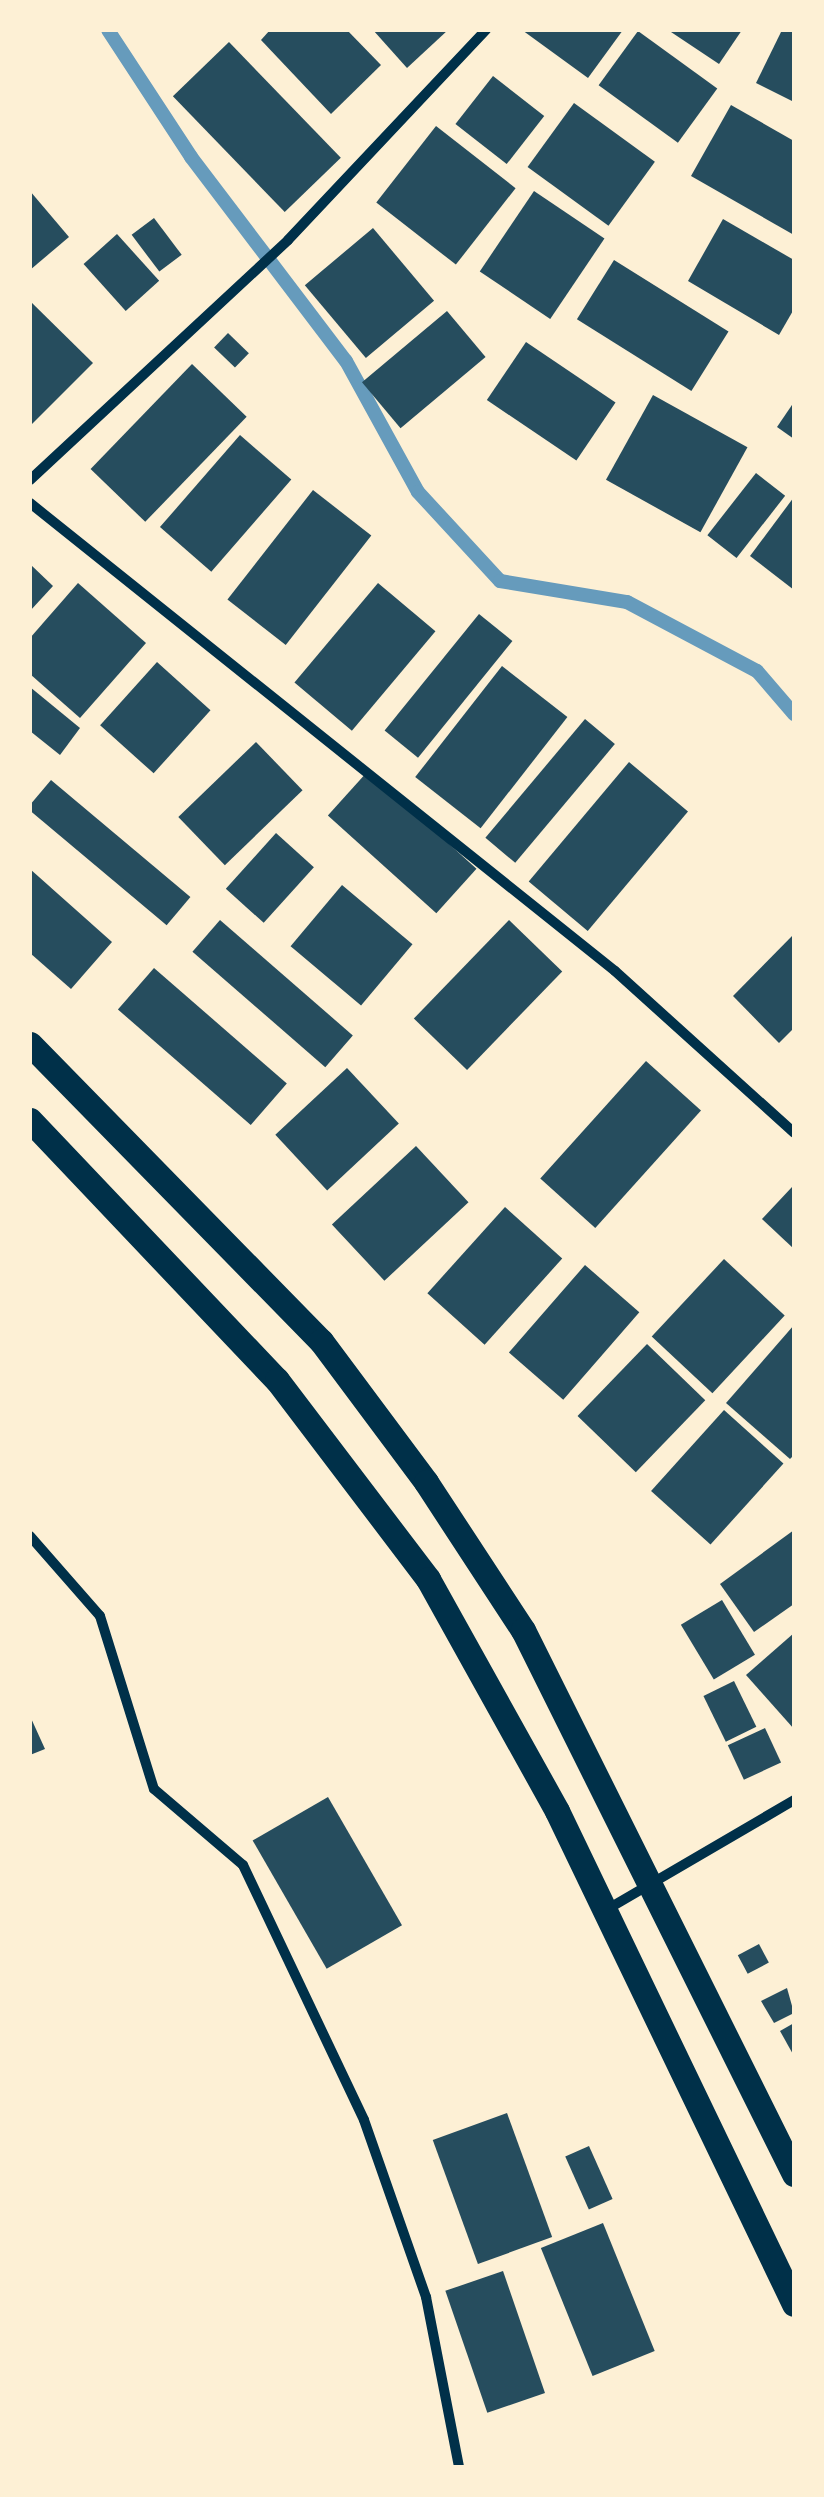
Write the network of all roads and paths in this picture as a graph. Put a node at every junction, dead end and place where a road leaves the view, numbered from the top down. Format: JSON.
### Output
{"nodes":[{"id":1,"x":486,"y":30,"type":"edge"},
{"id":2,"x":30,"y":480,"type":"edge"},
{"id":3,"x":30,"y":503,"type":"edge"},
{"id":4,"x":30,"y":1044,"type":"edge"},
{"id":5,"x":30,"y":1120,"type":"edge"},
{"id":6,"x":794,"y":1133,"type":"edge"},
{"id":7,"x":30,"y":1536,"type":"edge"},
{"id":8,"x":794,"y":1800,"type":"edge"},
{"id":9,"x":657,"y":1886,"type":"junction"},
{"id":10,"x":606,"y":1910,"type":"junction"},
{"id":11,"x":794,"y":2174,"type":"edge"},
{"id":12,"x":794,"y":2304,"type":"edge"},
{"id":13,"x":459,"y":2467,"type":"edge"}],
"edges":[{"from":1,"to":2,"type":"street"},
{"from":3,"to":6,"type":"street"},
{"from":4,"to":9,"type":"main road"},
{"from":5,"to":10,"type":"main road"},
{"from":7,"to":13,"type":"street"},
{"from":8,"to":9,"type":"street"},
{"from":9,"to":10,"type":"street"},
{"from":9,"to":11,"type":"main road"},
{"from":10,"to":12,"type":"main road"}]}
